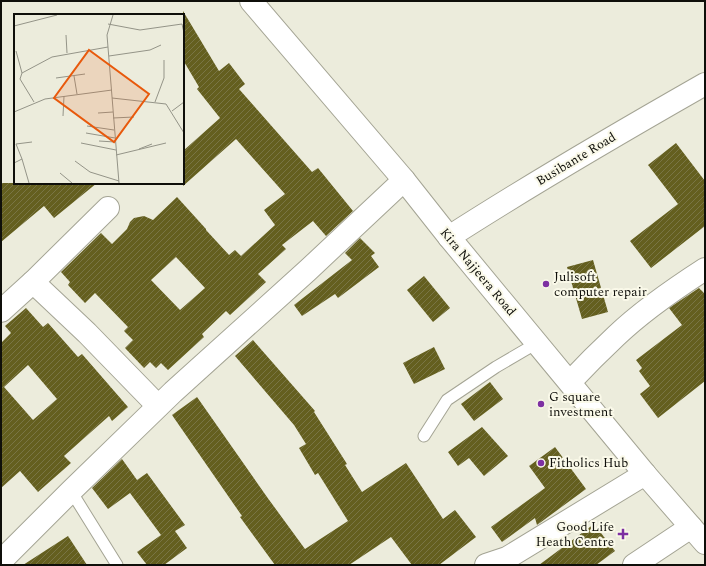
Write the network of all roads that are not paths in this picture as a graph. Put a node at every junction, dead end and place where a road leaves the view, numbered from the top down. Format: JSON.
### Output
{"nodes":[{"id":1,"x":251,"y":1,"type":"edge"},
{"id":2,"x":705,"y":84,"type":"edge"},
{"id":3,"x":404,"y":180,"type":"junction"},
{"id":4,"x":108,"y":208,"type":"dead end"},
{"id":5,"x":449,"y":237,"type":"junction"},
{"id":6,"x":705,"y":269,"type":"edge"},
{"id":7,"x":33,"y":282,"type":"junction"},
{"id":8,"x":1,"y":311,"type":"edge"},
{"id":9,"x":537,"y":343,"type":"junction"},
{"id":10,"x":570,"y":382,"type":"junction"},
{"id":11,"x":158,"y":406,"type":"junction"},
{"id":12,"x":424,"y":436,"type":"dead end"},
{"id":13,"x":645,"y":474,"type":"junction"},
{"id":14,"x":71,"y":491,"type":"junction"},
{"id":15,"x":698,"y":535,"type":"edge"},
{"id":16,"x":1,"y":561,"type":"edge"},
{"id":17,"x":117,"y":565,"type":"edge"},
{"id":18,"x":486,"y":565,"type":"edge"},
{"id":19,"x":634,"y":565,"type":"edge"}],
"edges":[{"from":1,"to":3,"type":"street","name":"Kira Najjeera Road"},
{"from":2,"to":5,"type":"street","name":"Busibante Road"},
{"from":3,"to":5,"type":"street","name":"Kira Najjeera Road"},
{"from":3,"to":11,"type":"street"},
{"from":4,"to":7,"type":"street"},
{"from":5,"to":9,"type":"street","name":"Kira Najjeera Road"},
{"from":6,"to":10,"type":"street"},
{"from":7,"to":8,"type":"street"},
{"from":7,"to":11,"type":"street"},
{"from":9,"to":10,"type":"street","name":"Kira Najjeera Road"},
{"from":9,"to":12,"type":"lane"},
{"from":10,"to":13,"type":"street","name":"Kira Najjeera Road"},
{"from":11,"to":14,"type":"street"},
{"from":13,"to":15,"type":"street","name":"Kira Najjeera Road"},
{"from":13,"to":18,"type":"street"},
{"from":14,"to":16,"type":"street"},
{"from":14,"to":17,"type":"lane"},
{"from":15,"to":19,"type":"street"}]}
